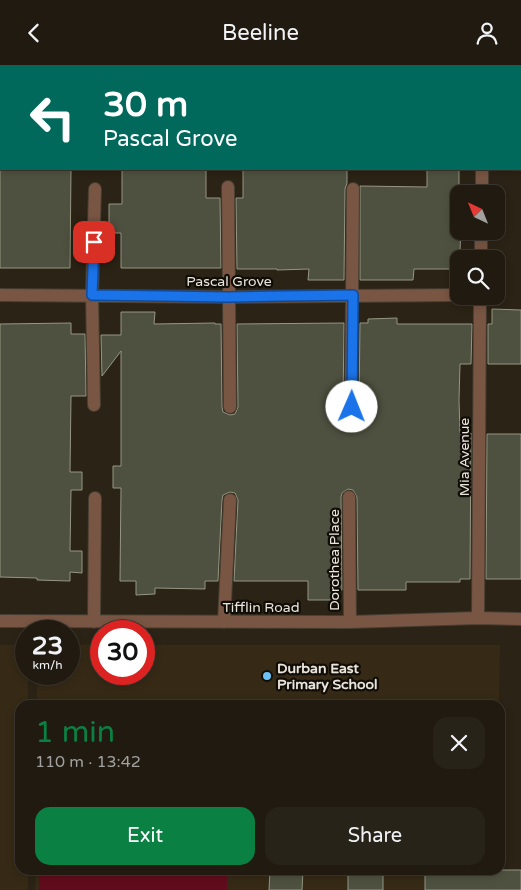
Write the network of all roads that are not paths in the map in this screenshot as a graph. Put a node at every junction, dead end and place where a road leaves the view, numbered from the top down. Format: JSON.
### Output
{"nodes":[{"id":1,"x":482,"y":170,"type":"edge"},
{"id":2,"x":482,"y":185,"type":"edge"},
{"id":3,"x":228,"y":187,"type":"dead end"},
{"id":4,"x":95,"y":189,"type":"dead end"},
{"id":5,"x":354,"y":189,"type":"dead end"},
{"id":6,"x":0,"y":295,"type":"edge"},
{"id":7,"x":92,"y":295,"type":"junction"},
{"id":8,"x":353,"y":295,"type":"junction"},
{"id":9,"x":450,"y":295,"type":"edge"},
{"id":10,"x":228,"y":297,"type":"junction"},
{"id":11,"x":480,"y":305,"type":"edge"},
{"id":12,"x":94,"y":405,"type":"dead end"},
{"id":13,"x":230,"y":407,"type":"dead end"},
{"id":14,"x":352,"y":407,"type":"dead end"},
{"id":15,"x":349,"y":497,"type":"dead end"},
{"id":16,"x":95,"y":498,"type":"dead end"},
{"id":17,"x":230,"y":500,"type":"dead end"},
{"id":18,"x":478,"y":618,"type":"junction"},
{"id":19,"x":521,"y":619,"type":"edge"},
{"id":20,"x":94,"y":620,"type":"edge"},
{"id":21,"x":0,"y":621,"type":"edge"},
{"id":22,"x":90,"y":622,"type":"edge"},
{"id":23,"x":155,"y":622,"type":"edge"},
{"id":24,"x":224,"y":622,"type":"junction"},
{"id":25,"x":350,"y":622,"type":"junction"}],
"edges":[{"from":1,"to":2,"type":"street"},
{"from":3,"to":10,"type":"street"},
{"from":4,"to":7,"type":"street"},
{"from":5,"to":8,"type":"street"},
{"from":6,"to":7,"type":"street","name":"Pascal Grove"},
{"from":7,"to":10,"type":"street","name":"Pascal Grove"},
{"from":7,"to":12,"type":"street"},
{"from":8,"to":9,"type":"street","name":"Pascal Grove"},
{"from":8,"to":10,"type":"street","name":"Pascal Grove"},
{"from":8,"to":14,"type":"street"},
{"from":10,"to":13,"type":"street"},
{"from":11,"to":18,"type":"street","name":"Mia Avenue"},
{"from":15,"to":25,"type":"street","name":"Dorothea Place"},
{"from":16,"to":20,"type":"street"},
{"from":17,"to":24,"type":"street"},
{"from":18,"to":19,"type":"street","name":"Tifflin Road"},
{"from":18,"to":25,"type":"street","name":"Tifflin Road"},
{"from":21,"to":22,"type":"street","name":"Tifflin Road"},
{"from":23,"to":24,"type":"street","name":"Tifflin Road"},
{"from":24,"to":25,"type":"street","name":"Tifflin Road"}]}
